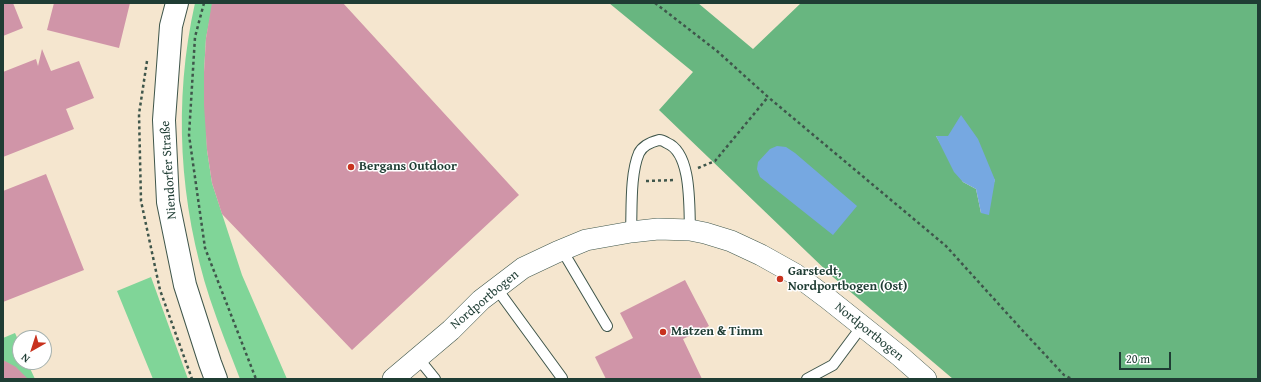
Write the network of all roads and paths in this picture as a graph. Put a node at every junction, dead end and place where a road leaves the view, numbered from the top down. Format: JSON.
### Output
{"nodes":[{"id":1,"x":177,"y":3,"type":"edge"},
{"id":2,"x":204,"y":3,"type":"edge"},
{"id":3,"x":655,"y":3,"type":"edge"},
{"id":4,"x":768,"y":97,"type":"junction"},
{"id":5,"x":687,"y":176,"type":"junction"},
{"id":6,"x":633,"y":181,"type":"junction"},
{"id":7,"x":690,"y":230,"type":"junction"},
{"id":8,"x":631,"y":232,"type":"junction"},
{"id":9,"x":562,"y":250,"type":"junction"},
{"id":10,"x":497,"y":289,"type":"junction"},
{"id":11,"x":607,"y":326,"type":"dead end"},
{"id":12,"x":862,"y":326,"type":"junction"},
{"id":13,"x":418,"y":358,"type":"junction"},
{"id":14,"x":562,"y":378,"type":"dead end"},
{"id":15,"x":216,"y":379,"type":"edge"},
{"id":16,"x":256,"y":379,"type":"edge"},
{"id":17,"x":393,"y":379,"type":"edge"},
{"id":18,"x":435,"y":379,"type":"edge"},
{"id":19,"x":807,"y":379,"type":"edge"},
{"id":20,"x":926,"y":379,"type":"edge"},
{"id":21,"x":1072,"y":379,"type":"edge"}],
"edges":[{"from":1,"to":15,"type":"main road","name":"Niendorfer Straße"},
{"from":2,"to":16,"type":"path"},
{"from":3,"to":4,"type":"path"},
{"from":4,"to":5,"type":"path"},
{"from":4,"to":21,"type":"path"},
{"from":5,"to":6,"type":"path"},
{"from":5,"to":6,"type":"lane"},
{"from":5,"to":7,"type":"lane"},
{"from":6,"to":8,"type":"lane"},
{"from":7,"to":8,"type":"street","name":"Nordportbogen"},
{"from":7,"to":12,"type":"street","name":"Nordportbogen"},
{"from":8,"to":9,"type":"street","name":"Nordportbogen"},
{"from":9,"to":10,"type":"street","name":"Nordportbogen"},
{"from":9,"to":11,"type":"lane"},
{"from":10,"to":13,"type":"street","name":"Nordportbogen"},
{"from":10,"to":14,"type":"lane"},
{"from":12,"to":19,"type":"lane"},
{"from":12,"to":20,"type":"street","name":"Nordportbogen"},
{"from":13,"to":17,"type":"street","name":"Nordportbogen"},
{"from":13,"to":18,"type":"lane"}]}
